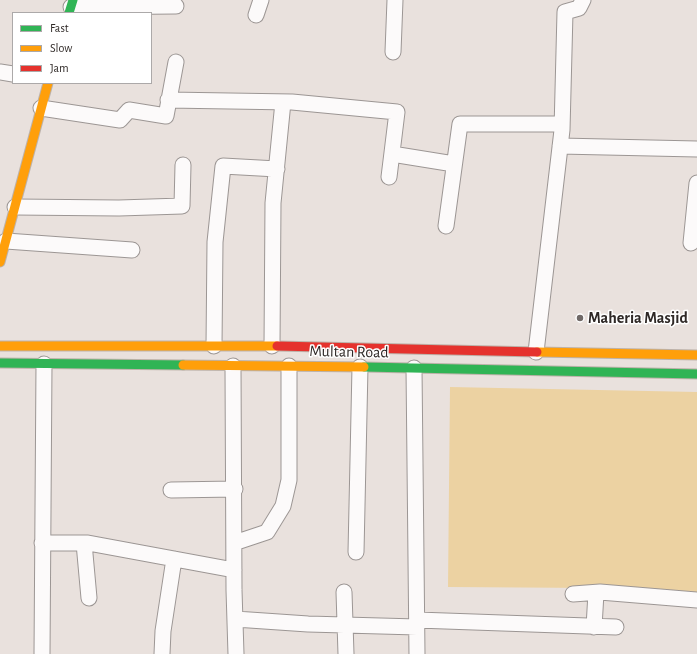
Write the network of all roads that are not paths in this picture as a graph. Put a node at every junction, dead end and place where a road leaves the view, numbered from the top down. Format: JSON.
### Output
{"nodes":[{"id":1,"x":261,"y":0,"type":"edge"},
{"id":2,"x":394,"y":0,"type":"edge"},
{"id":3,"x":583,"y":0,"type":"edge"},
{"id":4,"x":176,"y":6,"type":"dead end"},
{"id":5,"x":71,"y":7,"type":"edge"},
{"id":6,"x":256,"y":15,"type":"dead end"},
{"id":7,"x":393,"y":52,"type":"dead end"},
{"id":8,"x":176,"y":62,"type":"dead end"},
{"id":9,"x":0,"y":72,"type":"edge"},
{"id":10,"x":12,"y":74,"type":"edge"},
{"id":11,"x":48,"y":84,"type":"edge"},
{"id":12,"x":168,"y":100,"type":"junction"},
{"id":13,"x":283,"y":102,"type":"junction"},
{"id":14,"x":41,"y":108,"type":"junction"},
{"id":15,"x":562,"y":124,"type":"junction"},
{"id":16,"x":560,"y":146,"type":"junction"},
{"id":17,"x":697,"y":149,"type":"edge"},
{"id":18,"x":392,"y":154,"type":"junction"},
{"id":19,"x":454,"y":164,"type":"junction"},
{"id":20,"x":183,"y":165,"type":"dead end"},
{"id":21,"x":277,"y":169,"type":"junction"},
{"id":22,"x":389,"y":177,"type":"dead end"},
{"id":23,"x":697,"y":183,"type":"edge"},
{"id":24,"x":15,"y":207,"type":"junction"},
{"id":25,"x":446,"y":226,"type":"dead end"},
{"id":26,"x":6,"y":241,"type":"junction"},
{"id":27,"x":692,"y":243,"type":"dead end"},
{"id":28,"x":132,"y":250,"type":"dead end"},
{"id":29,"x":0,"y":262,"type":"edge"},
{"id":30,"x":0,"y":346,"type":"edge"},
{"id":31,"x":214,"y":346,"type":"junction"},
{"id":32,"x":272,"y":346,"type":"junction"},
{"id":33,"x":536,"y":352,"type":"junction"},
{"id":34,"x":697,"y":355,"type":"edge"},
{"id":35,"x":0,"y":363,"type":"edge"},
{"id":36,"x":44,"y":364,"type":"junction"},
{"id":37,"x":234,"y":366,"type":"junction"},
{"id":38,"x":289,"y":366,"type":"junction"},
{"id":39,"x":360,"y":367,"type":"junction"},
{"id":40,"x":414,"y":368,"type":"junction"},
{"id":41,"x":697,"y":374,"type":"edge"},
{"id":42,"x":234,"y":489,"type":"junction"},
{"id":43,"x":171,"y":490,"type":"dead end"},
{"id":44,"x":42,"y":543,"type":"junction"},
{"id":45,"x":84,"y":543,"type":"junction"},
{"id":46,"x":234,"y":543,"type":"junction"},
{"id":47,"x":356,"y":552,"type":"dead end"},
{"id":48,"x":174,"y":559,"type":"junction"},
{"id":49,"x":234,"y":570,"type":"junction"},
{"id":50,"x":344,"y":592,"type":"dead end"},
{"id":51,"x":596,"y":593,"type":"junction"},
{"id":52,"x":573,"y":594,"type":"dead end"},
{"id":53,"x":89,"y":598,"type":"dead end"},
{"id":54,"x":697,"y":600,"type":"edge"},
{"id":55,"x":235,"y":619,"type":"junction"},
{"id":56,"x":417,"y":624,"type":"junction"},
{"id":57,"x":344,"y":625,"type":"junction"},
{"id":58,"x":594,"y":627,"type":"junction"},
{"id":59,"x":616,"y":627,"type":"dead end"},
{"id":60,"x":42,"y":654,"type":"edge"},
{"id":61,"x":162,"y":654,"type":"edge"},
{"id":62,"x":236,"y":654,"type":"edge"},
{"id":63,"x":346,"y":654,"type":"edge"},
{"id":64,"x":417,"y":654,"type":"edge"}],
"edges":[{"from":1,"to":6,"type":"street"},
{"from":2,"to":7,"type":"street"},
{"from":3,"to":15,"type":"street"},
{"from":4,"to":5,"type":"street"},
{"from":8,"to":12,"type":"street"},
{"from":9,"to":10,"type":"street"},
{"from":11,"to":14,"type":"main road"},
{"from":12,"to":13,"type":"street"},
{"from":12,"to":14,"type":"street"},
{"from":13,"to":18,"type":"street"},
{"from":13,"to":21,"type":"street"},
{"from":14,"to":24,"type":"main road"},
{"from":15,"to":16,"type":"street"},
{"from":15,"to":19,"type":"street"},
{"from":16,"to":17,"type":"street"},
{"from":16,"to":33,"type":"street"},
{"from":18,"to":19,"type":"street"},
{"from":18,"to":22,"type":"street"},
{"from":19,"to":25,"type":"street"},
{"from":20,"to":24,"type":"street"},
{"from":21,"to":31,"type":"street"},
{"from":21,"to":32,"type":"street"},
{"from":23,"to":27,"type":"street"},
{"from":24,"to":26,"type":"main road"},
{"from":26,"to":28,"type":"street"},
{"from":26,"to":29,"type":"main road"},
{"from":30,"to":31,"type":"main road","name":"Multan Road"},
{"from":31,"to":32,"type":"main road","name":"Multan Road"},
{"from":32,"to":33,"type":"main road","name":"Multan Road"},
{"from":33,"to":34,"type":"main road","name":"Multan Road"},
{"from":35,"to":36,"type":"main road","name":"Multan Road"},
{"from":36,"to":37,"type":"main road","name":"Multan Road"},
{"from":36,"to":44,"type":"street"},
{"from":37,"to":38,"type":"main road","name":"Multan Road"},
{"from":37,"to":42,"type":"street"},
{"from":38,"to":39,"type":"main road","name":"Multan Road"},
{"from":38,"to":46,"type":"street"},
{"from":39,"to":40,"type":"main road","name":"Multan Road"},
{"from":39,"to":47,"type":"street"},
{"from":40,"to":41,"type":"main road","name":"Multan Road"},
{"from":40,"to":56,"type":"street"},
{"from":42,"to":43,"type":"street"},
{"from":42,"to":46,"type":"street"},
{"from":44,"to":45,"type":"street"},
{"from":44,"to":60,"type":"street"},
{"from":45,"to":48,"type":"street"},
{"from":45,"to":53,"type":"street"},
{"from":46,"to":49,"type":"street"},
{"from":48,"to":49,"type":"street"},
{"from":48,"to":61,"type":"street"},
{"from":49,"to":55,"type":"street"},
{"from":50,"to":57,"type":"street"},
{"from":51,"to":52,"type":"street"},
{"from":51,"to":54,"type":"street"},
{"from":51,"to":58,"type":"street"},
{"from":55,"to":57,"type":"street"},
{"from":55,"to":62,"type":"street"},
{"from":56,"to":57,"type":"street"},
{"from":56,"to":58,"type":"street"},
{"from":56,"to":64,"type":"street"},
{"from":57,"to":63,"type":"street"},
{"from":58,"to":59,"type":"street"}]}
